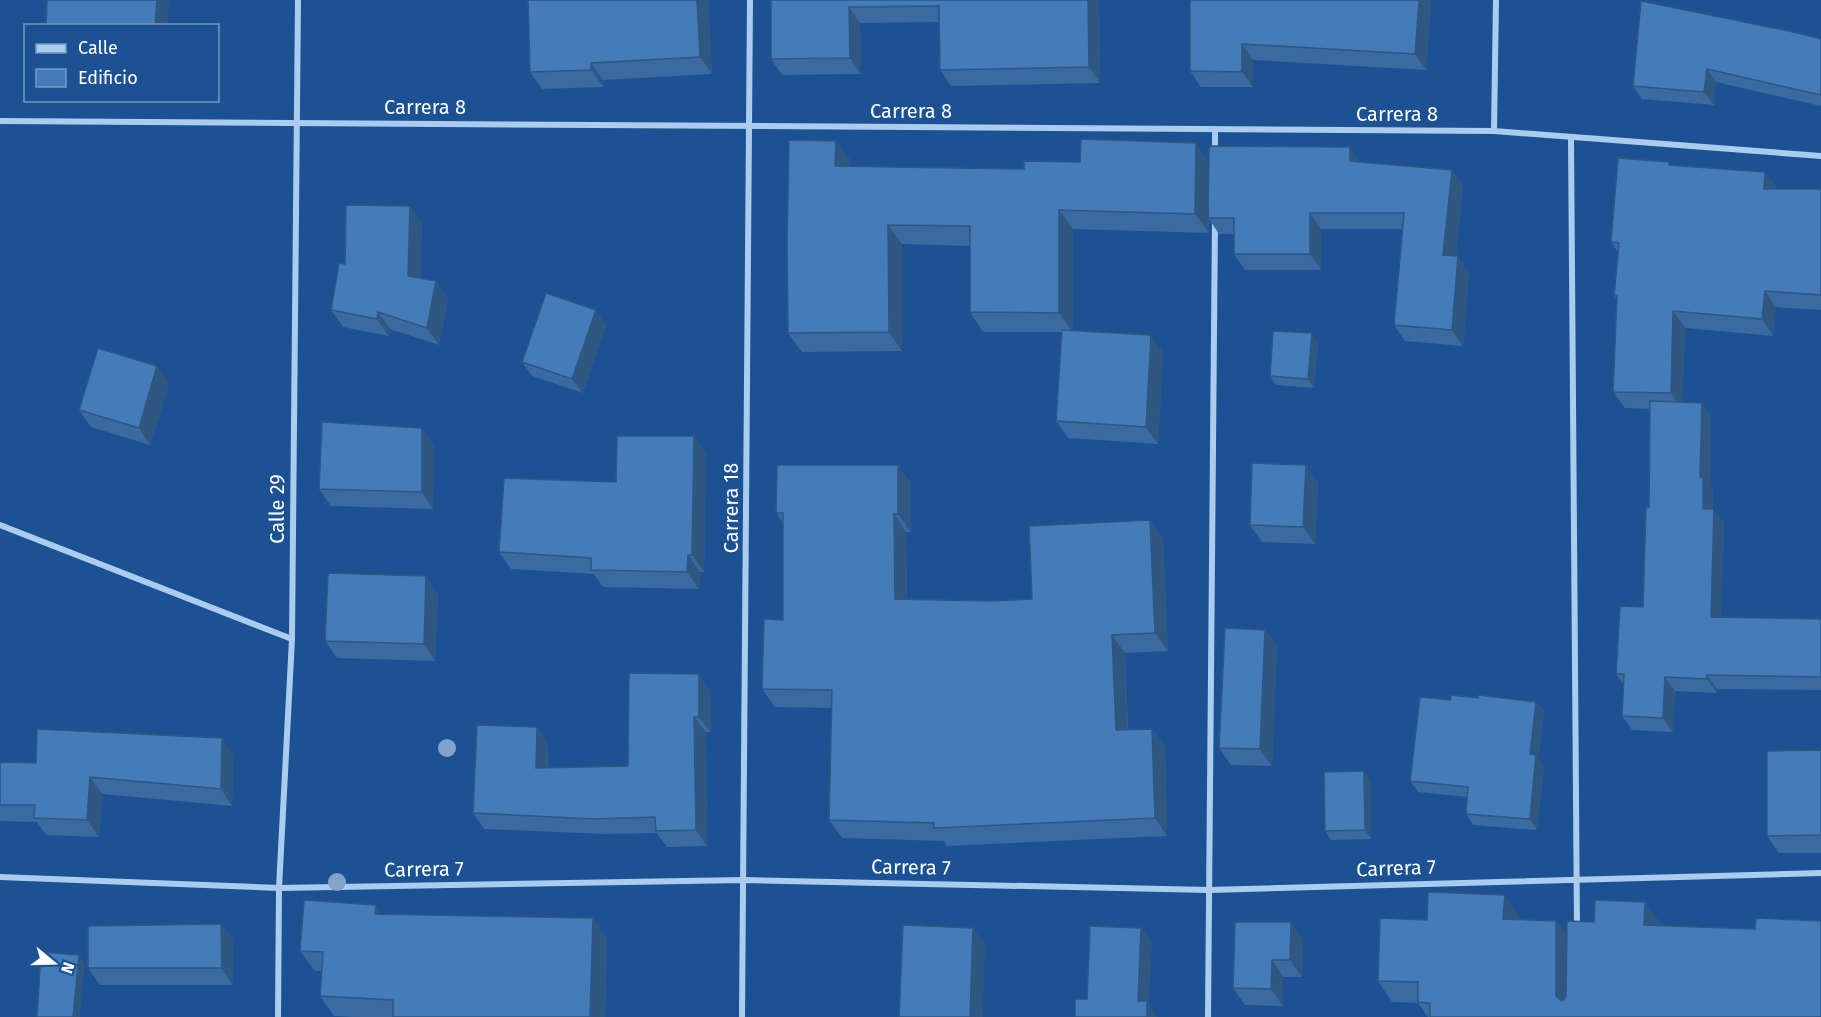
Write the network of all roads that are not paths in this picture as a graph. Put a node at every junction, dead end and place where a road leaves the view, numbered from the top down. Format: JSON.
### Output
{"nodes":[{"id":1,"x":298,"y":0,"type":"edge"},
{"id":2,"x":750,"y":0,"type":"edge"},
{"id":3,"x":1496,"y":0,"type":"edge"},
{"id":4,"x":0,"y":121,"type":"edge"},
{"id":5,"x":296,"y":123,"type":"junction"},
{"id":6,"x":750,"y":126,"type":"junction"},
{"id":7,"x":1215,"y":129,"type":"junction"},
{"id":8,"x":1494,"y":131,"type":"junction"},
{"id":9,"x":1571,"y":137,"type":"junction"},
{"id":10,"x":1821,"y":156,"type":"edge"},
{"id":11,"x":1215,"y":165,"type":"edge"},
{"id":12,"x":1215,"y":212,"type":"edge"},
{"id":13,"x":0,"y":525,"type":"edge"},
{"id":14,"x":292,"y":639,"type":"junction"},
{"id":15,"x":1821,"y":873,"type":"edge"},
{"id":16,"x":0,"y":877,"type":"edge"},
{"id":17,"x":1577,"y":879,"type":"junction"},
{"id":18,"x":744,"y":880,"type":"junction"},
{"id":19,"x":279,"y":888,"type":"junction"},
{"id":20,"x":1209,"y":890,"type":"junction"},
{"id":21,"x":1577,"y":937,"type":"edge"},
{"id":22,"x":278,"y":1017,"type":"edge"},
{"id":23,"x":742,"y":1017,"type":"edge"},
{"id":24,"x":1208,"y":1017,"type":"edge"}],
"edges":[{"from":1,"to":5,"type":"street","name":"Calle 29"},
{"from":2,"to":6,"type":"street","name":"Carrera 18"},
{"from":3,"to":8,"type":"street"},
{"from":4,"to":5,"type":"street","name":"Carrera 8"},
{"from":5,"to":6,"type":"street","name":"Carrera 8"},
{"from":5,"to":14,"type":"street","name":"Calle 29"},
{"from":6,"to":7,"type":"street","name":"Carrera 8"},
{"from":6,"to":18,"type":"street","name":"Carrera 18"},
{"from":7,"to":8,"type":"street","name":"Carrera 8"},
{"from":7,"to":11,"type":"street"},
{"from":8,"to":9,"type":"street","name":"Carrera 8"},
{"from":9,"to":10,"type":"street","name":"Carrera 8"},
{"from":9,"to":17,"type":"street"},
{"from":12,"to":20,"type":"street"},
{"from":13,"to":14,"type":"street"},
{"from":14,"to":19,"type":"street","name":"Calle 29"},
{"from":15,"to":17,"type":"street","name":"Carrera 7"},
{"from":16,"to":19,"type":"street","name":"Carrera 7"},
{"from":17,"to":20,"type":"street","name":"Carrera 7"},
{"from":17,"to":21,"type":"street"},
{"from":18,"to":19,"type":"street","name":"Carrera 7"},
{"from":18,"to":20,"type":"street","name":"Carrera 7"},
{"from":18,"to":23,"type":"street","name":"Carrera 18"},
{"from":19,"to":22,"type":"street","name":"Calle 29"},
{"from":20,"to":24,"type":"street"}]}
